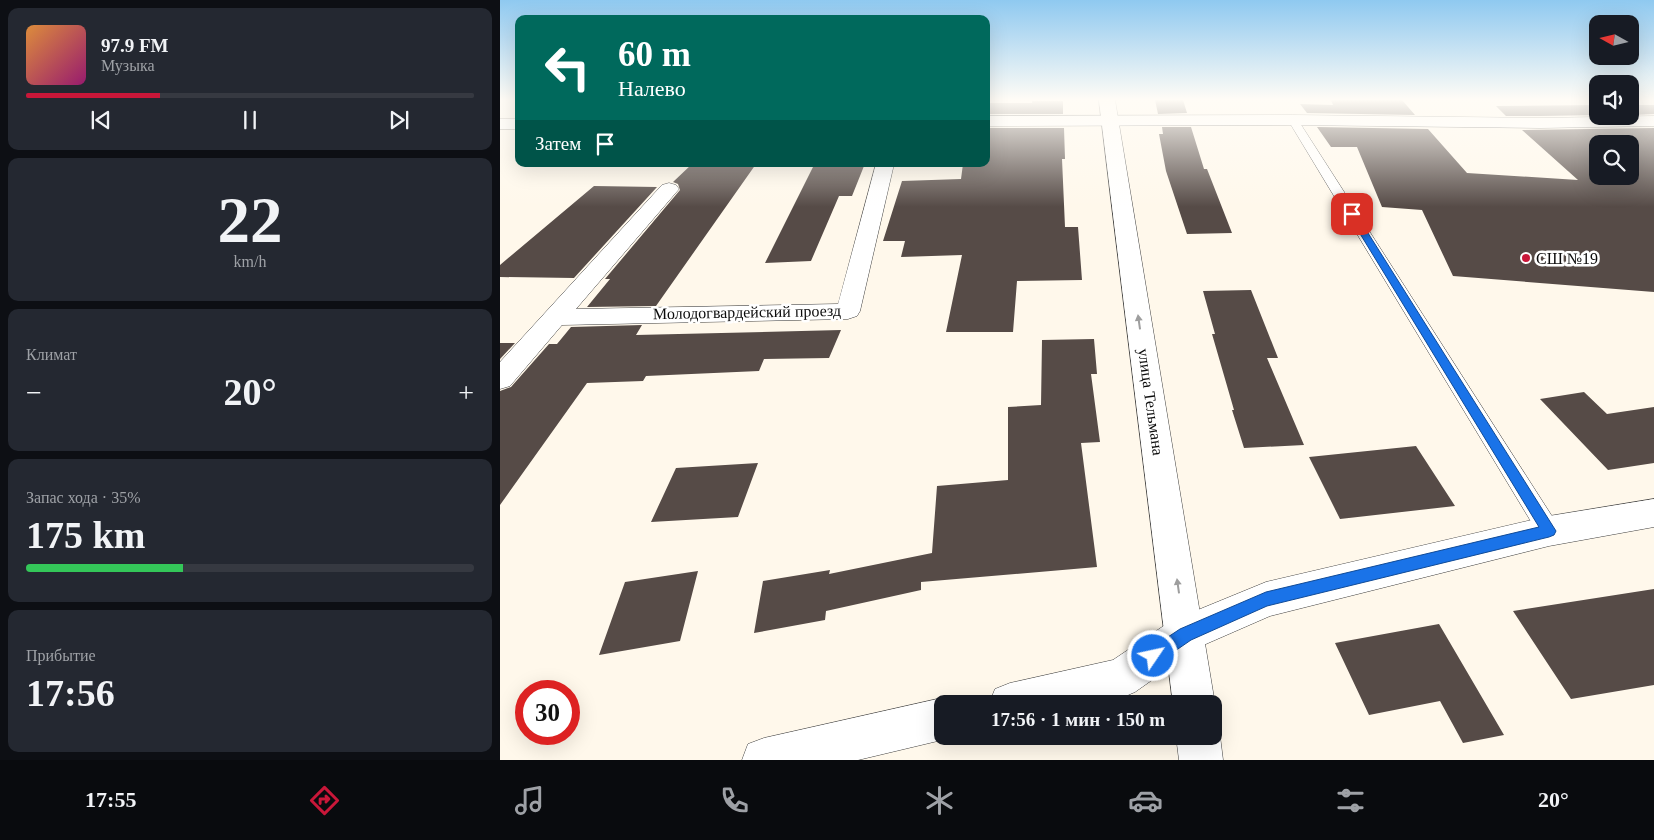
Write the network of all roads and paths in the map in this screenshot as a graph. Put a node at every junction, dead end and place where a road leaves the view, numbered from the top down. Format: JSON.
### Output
{"nodes":[{"id":1,"x":1112,"y":135,"type":"edge"},
{"id":2,"x":1303,"y":135,"type":"edge"},
{"id":3,"x":884,"y":167,"type":"edge"},
{"id":4,"x":669,"y":189,"type":"dead end"},
{"id":5,"x":555,"y":317,"type":"junction"},
{"id":6,"x":500,"y":378,"type":"edge"},
{"id":7,"x":1654,"y":513,"type":"edge"},
{"id":8,"x":1549,"y":531,"type":"junction"},
{"id":9,"x":1186,"y":634,"type":"junction"},
{"id":10,"x":1048,"y":695,"type":"edge"},
{"id":11,"x":1193,"y":695,"type":"edge"},
{"id":12,"x":934,"y":721,"type":"edge"},
{"id":13,"x":1199,"y":745,"type":"edge"},
{"id":14,"x":764,"y":760,"type":"edge"},
{"id":15,"x":1201,"y":760,"type":"edge"}],
"edges":[{"from":9,"to":1,"type":"street","name":"улица Тельмана","one_way":true},
{"from":2,"to":8,"type":"lane"},
{"from":3,"to":5,"type":"street","name":"Молодогвардейский проезд"},
{"from":4,"to":5,"type":"street"},
{"from":5,"to":6,"type":"street"},
{"from":7,"to":8,"type":"street"},
{"from":8,"to":9,"type":"street"},
{"from":9,"to":10,"type":"street"},
{"from":9,"to":11,"type":"street","name":"улица Тельмана"},
{"from":12,"to":14,"type":"street"},
{"from":13,"to":15,"type":"street"}]}
